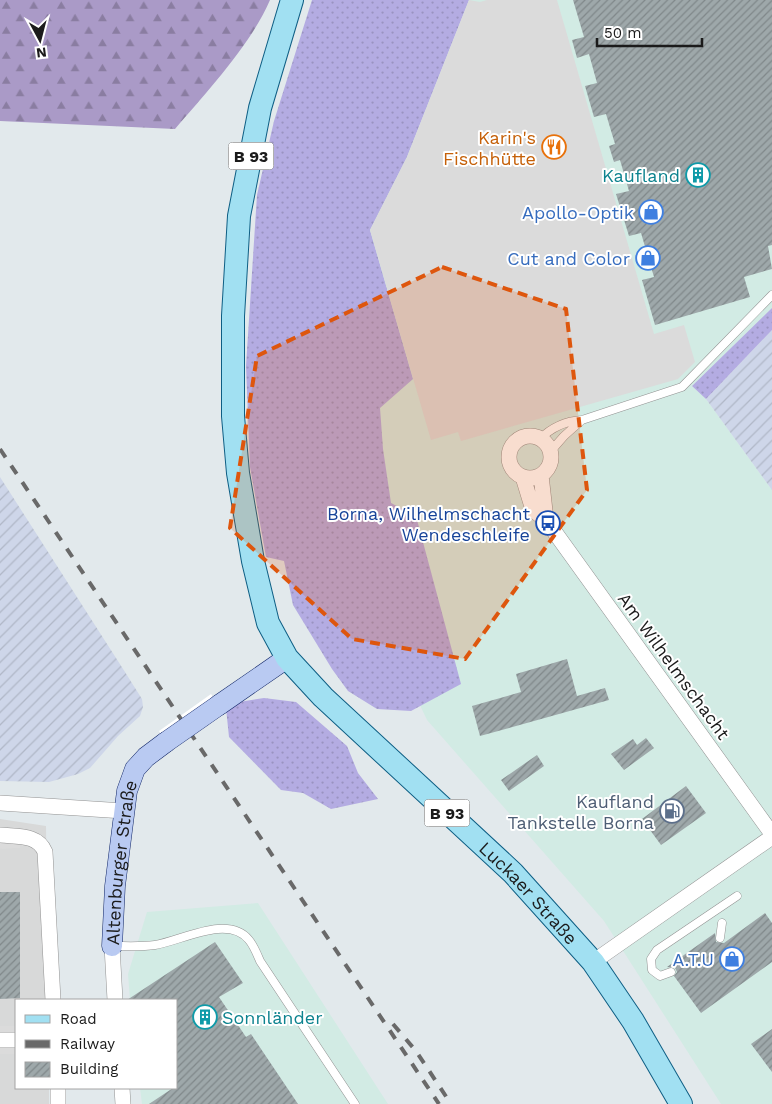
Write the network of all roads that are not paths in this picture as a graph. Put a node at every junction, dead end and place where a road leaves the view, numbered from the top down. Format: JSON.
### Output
{"nodes":[{"id":1,"x":292,"y":0,"type":"edge"},
{"id":2,"x":772,"y":295,"type":"edge"},
{"id":3,"x":582,"y":420,"type":"junction"},
{"id":4,"x":540,"y":439,"type":"junction"},
{"id":5,"x":550,"y":452,"type":"junction"},
{"id":6,"x":541,"y":475,"type":"junction"},
{"id":7,"x":524,"y":477,"type":"junction"},
{"id":8,"x":546,"y":520,"type":"junction"},
{"id":9,"x":287,"y":658,"type":"junction"},
{"id":10,"x":0,"y":803,"type":"edge"},
{"id":11,"x":124,"y":811,"type":"junction"},
{"id":12,"x":0,"y":835,"type":"edge"},
{"id":13,"x":772,"y":836,"type":"edge"},
{"id":14,"x":737,"y":896,"type":"dead end"},
{"id":15,"x":722,"y":923,"type":"dead end"},
{"id":16,"x":720,"y":938,"type":"dead end"},
{"id":17,"x":112,"y":946,"type":"junction"},
{"id":18,"x":593,"y":962,"type":"junction"},
{"id":19,"x":671,"y":972,"type":"dead end"},
{"id":20,"x":53,"y":999,"type":"edge"},
{"id":21,"x":115,"y":999,"type":"edge"},
{"id":22,"x":0,"y":1040,"type":"edge"},
{"id":23,"x":15,"y":1040,"type":"edge"},
{"id":24,"x":58,"y":1089,"type":"edge"},
{"id":25,"x":122,"y":1089,"type":"edge"},
{"id":26,"x":58,"y":1104,"type":"edge"},
{"id":27,"x":124,"y":1104,"type":"edge"},
{"id":28,"x":355,"y":1104,"type":"edge"},
{"id":29,"x":681,"y":1104,"type":"edge"}],
"edges":[{"from":1,"to":9,"type":"main road","name":"Luckaer Straße","number":"B 93"},
{"from":2,"to":3,"type":"lane"},
{"from":3,"to":4,"type":"lane"},
{"from":3,"to":5,"type":"lane"},
{"from":4,"to":5,"type":"street"},
{"from":4,"to":7,"type":"street","name":"Am Wilhelmschacht"},
{"from":5,"to":6,"type":"street","name":"Am Wilhelmschacht"},
{"from":6,"to":7,"type":"street"},
{"from":6,"to":8,"type":"street","name":"Am Wilhelmschacht"},
{"from":7,"to":8,"type":"street","name":"Am Wilhelmschacht"},
{"from":8,"to":13,"type":"street","name":"Am Wilhelmschacht"},
{"from":9,"to":11,"type":"street","name":"Altenburger Straße","bridge":true},
{"from":9,"to":18,"type":"main road","name":"Luckaer Straße","number":"B 93"},
{"from":10,"to":11,"type":"street"},
{"from":11,"to":17,"type":"street","name":"Altenburger Straße"},
{"from":12,"to":20,"type":"street"},
{"from":13,"to":18,"type":"street","name":"Am Wilhelmschacht"},
{"from":14,"to":19,"type":"lane"},
{"from":15,"to":16,"type":"lane"},
{"from":17,"to":21,"type":"street","name":"Altenburger Straße"},
{"from":17,"to":28,"type":"lane"},
{"from":18,"to":29,"type":"main road","name":"Luckaer Straße","number":"B 93"},
{"from":22,"to":23,"type":"street"},
{"from":24,"to":26,"type":"street"},
{"from":25,"to":27,"type":"street"}]}
